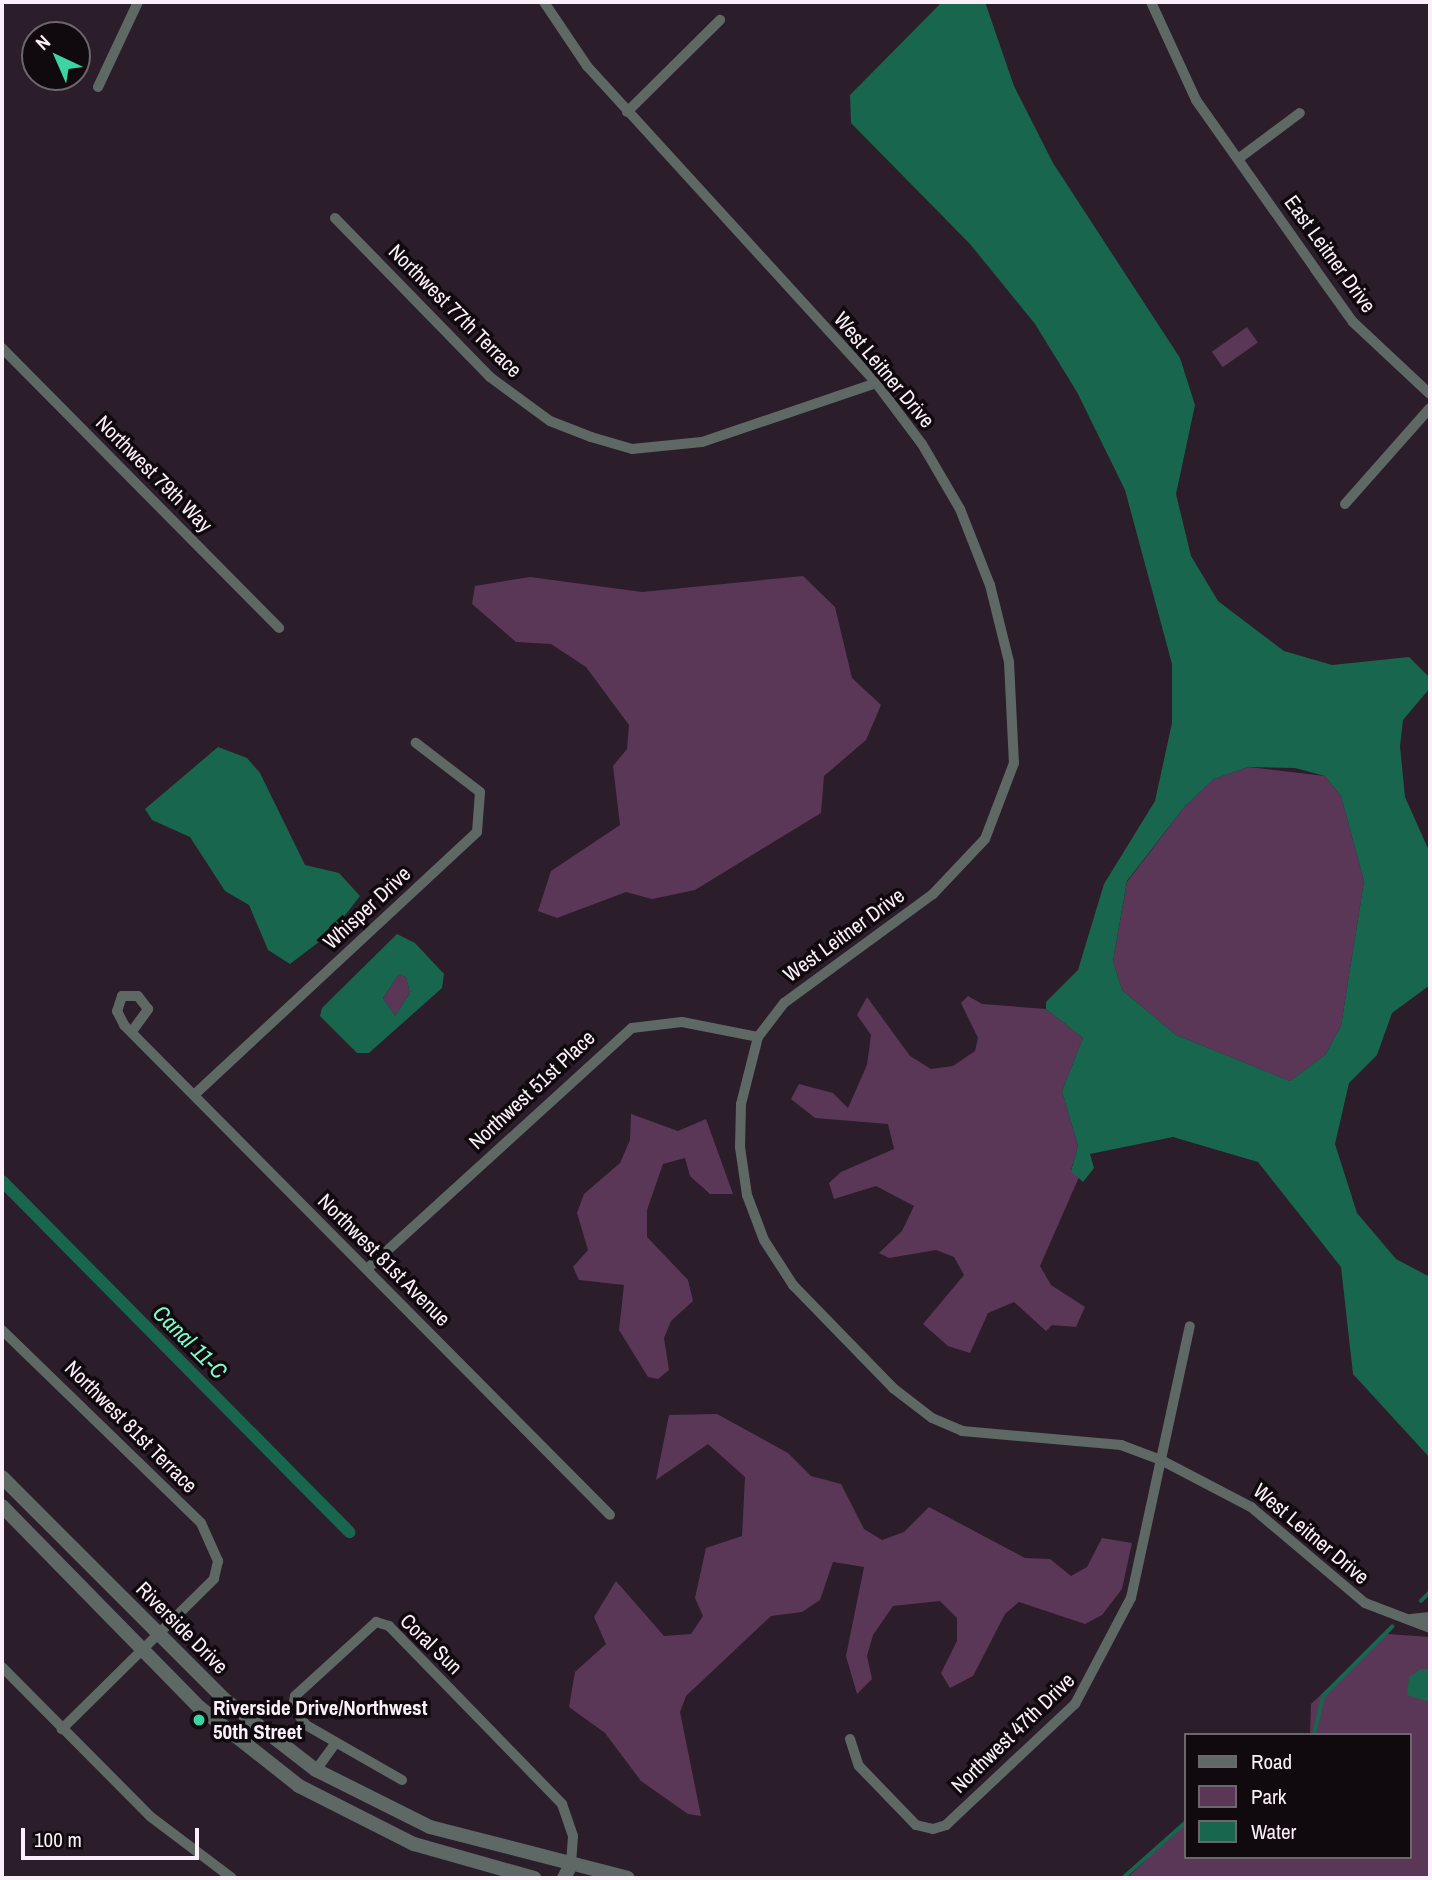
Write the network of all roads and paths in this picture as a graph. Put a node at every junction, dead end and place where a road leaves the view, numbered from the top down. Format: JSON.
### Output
{"nodes":[{"id":1,"x":138,"y":2,"type":"edge"},
{"id":2,"x":544,"y":2,"type":"edge"},
{"id":3,"x":1151,"y":2,"type":"edge"},
{"id":4,"x":720,"y":20,"type":"dead end"},
{"id":5,"x":98,"y":87,"type":"dead end"},
{"id":6,"x":627,"y":112,"type":"junction"},
{"id":7,"x":1300,"y":113,"type":"dead end"},
{"id":8,"x":1238,"y":159,"type":"junction"},
{"id":9,"x":335,"y":218,"type":"dead end"},
{"id":10,"x":2,"y":348,"type":"edge"},
{"id":11,"x":876,"y":383,"type":"junction"},
{"id":12,"x":1430,"y":394,"type":"edge"},
{"id":13,"x":1430,"y":408,"type":"edge"},
{"id":14,"x":1345,"y":504,"type":"dead end"},
{"id":15,"x":279,"y":628,"type":"dead end"},
{"id":16,"x":416,"y":743,"type":"dead end"},
{"id":17,"x":133,"y":1030,"type":"dead end"},
{"id":18,"x":758,"y":1037,"type":"junction"},
{"id":19,"x":194,"y":1095,"type":"junction"},
{"id":20,"x":367,"y":1269,"type":"junction"},
{"id":21,"x":1191,"y":1326,"type":"dead end"},
{"id":22,"x":2,"y":1330,"type":"edge"},
{"id":23,"x":1161,"y":1460,"type":"junction"},
{"id":24,"x":2,"y":1477,"type":"edge"},
{"id":25,"x":2,"y":1506,"type":"edge"},
{"id":26,"x":610,"y":1515,"type":"dead end"},
{"id":27,"x":1430,"y":1617,"type":"edge"},
{"id":28,"x":1408,"y":1619,"type":"junction"},
{"id":29,"x":1430,"y":1628,"type":"edge"},
{"id":30,"x":159,"y":1634,"type":"junction"},
{"id":31,"x":144,"y":1650,"type":"junction"},
{"id":32,"x":2,"y":1667,"type":"edge"},
{"id":33,"x":62,"y":1729,"type":"junction"},
{"id":34,"x":850,"y":1739,"type":"dead end"},
{"id":35,"x":335,"y":1744,"type":"junction"},
{"id":36,"x":316,"y":1770,"type":"junction"},
{"id":37,"x":402,"y":1780,"type":"dead end"},
{"id":38,"x":215,"y":1868,"type":"junction"},
{"id":39,"x":571,"y":1871,"type":"edge"},
{"id":40,"x":207,"y":1878,"type":"edge"},
{"id":41,"x":232,"y":1878,"type":"edge"},
{"id":42,"x":534,"y":1878,"type":"edge"},
{"id":43,"x":564,"y":1878,"type":"edge"},
{"id":44,"x":628,"y":1878,"type":"edge"}],
"edges":[{"from":1,"to":5,"type":"street"},
{"from":2,"to":6,"type":"street","name":"West Leitner Drive"},
{"from":3,"to":8,"type":"street","name":"East Leitner Drive"},
{"from":4,"to":6,"type":"street"},
{"from":6,"to":11,"type":"street","name":"West Leitner Drive"},
{"from":7,"to":8,"type":"street"},
{"from":8,"to":12,"type":"street","name":"East Leitner Drive"},
{"from":9,"to":11,"type":"street","name":"Northwest 77th Terrace"},
{"from":10,"to":15,"type":"street","name":"Northwest 79th Way"},
{"from":11,"to":18,"type":"street","name":"West Leitner Drive"},
{"from":13,"to":14,"type":"street"},
{"from":16,"to":19,"type":"street","name":"Whisper Drive"},
{"from":17,"to":19,"type":"street","name":"Northwest 81st Avenue"},
{"from":18,"to":20,"type":"street","name":"Northwest 51st Place"},
{"from":18,"to":23,"type":"street","name":"West Leitner Drive"},
{"from":19,"to":20,"type":"street","name":"Northwest 81st Avenue"},
{"from":20,"to":26,"type":"street","name":"Northwest 81st Avenue"},
{"from":21,"to":23,"type":"street","name":"Northwest 47th Drive"},
{"from":22,"to":30,"type":"street","name":"Northwest 81st Terrace"},
{"from":23,"to":28,"type":"street","name":"West Leitner Drive"},
{"from":23,"to":34,"type":"street","name":"Northwest 47th Drive"},
{"from":24,"to":30,"type":"street","name":"Riverside Drive"},
{"from":25,"to":31,"type":"street","name":"Riverside Drive"},
{"from":27,"to":28,"type":"street","name":"West Leitner Drive"},
{"from":28,"to":29,"type":"street","name":"West Leitner Drive"},
{"from":30,"to":31,"type":"street"},
{"from":30,"to":36,"type":"street","name":"Riverside Drive"},
{"from":31,"to":33,"type":"street"},
{"from":31,"to":42,"type":"street","name":"Riverside Drive"},
{"from":32,"to":33,"type":"street"},
{"from":33,"to":38,"type":"street"},
{"from":35,"to":36,"type":"street"},
{"from":35,"to":37,"type":"street","name":"Coral Sun"},
{"from":35,"to":39,"type":"street","name":"Coral Sun"},
{"from":36,"to":39,"type":"street","name":"Riverside Drive"},
{"from":38,"to":40,"type":"street"},
{"from":38,"to":41,"type":"street"},
{"from":39,"to":43,"type":"street"},
{"from":39,"to":44,"type":"street","name":"Riverside Drive"}]}
